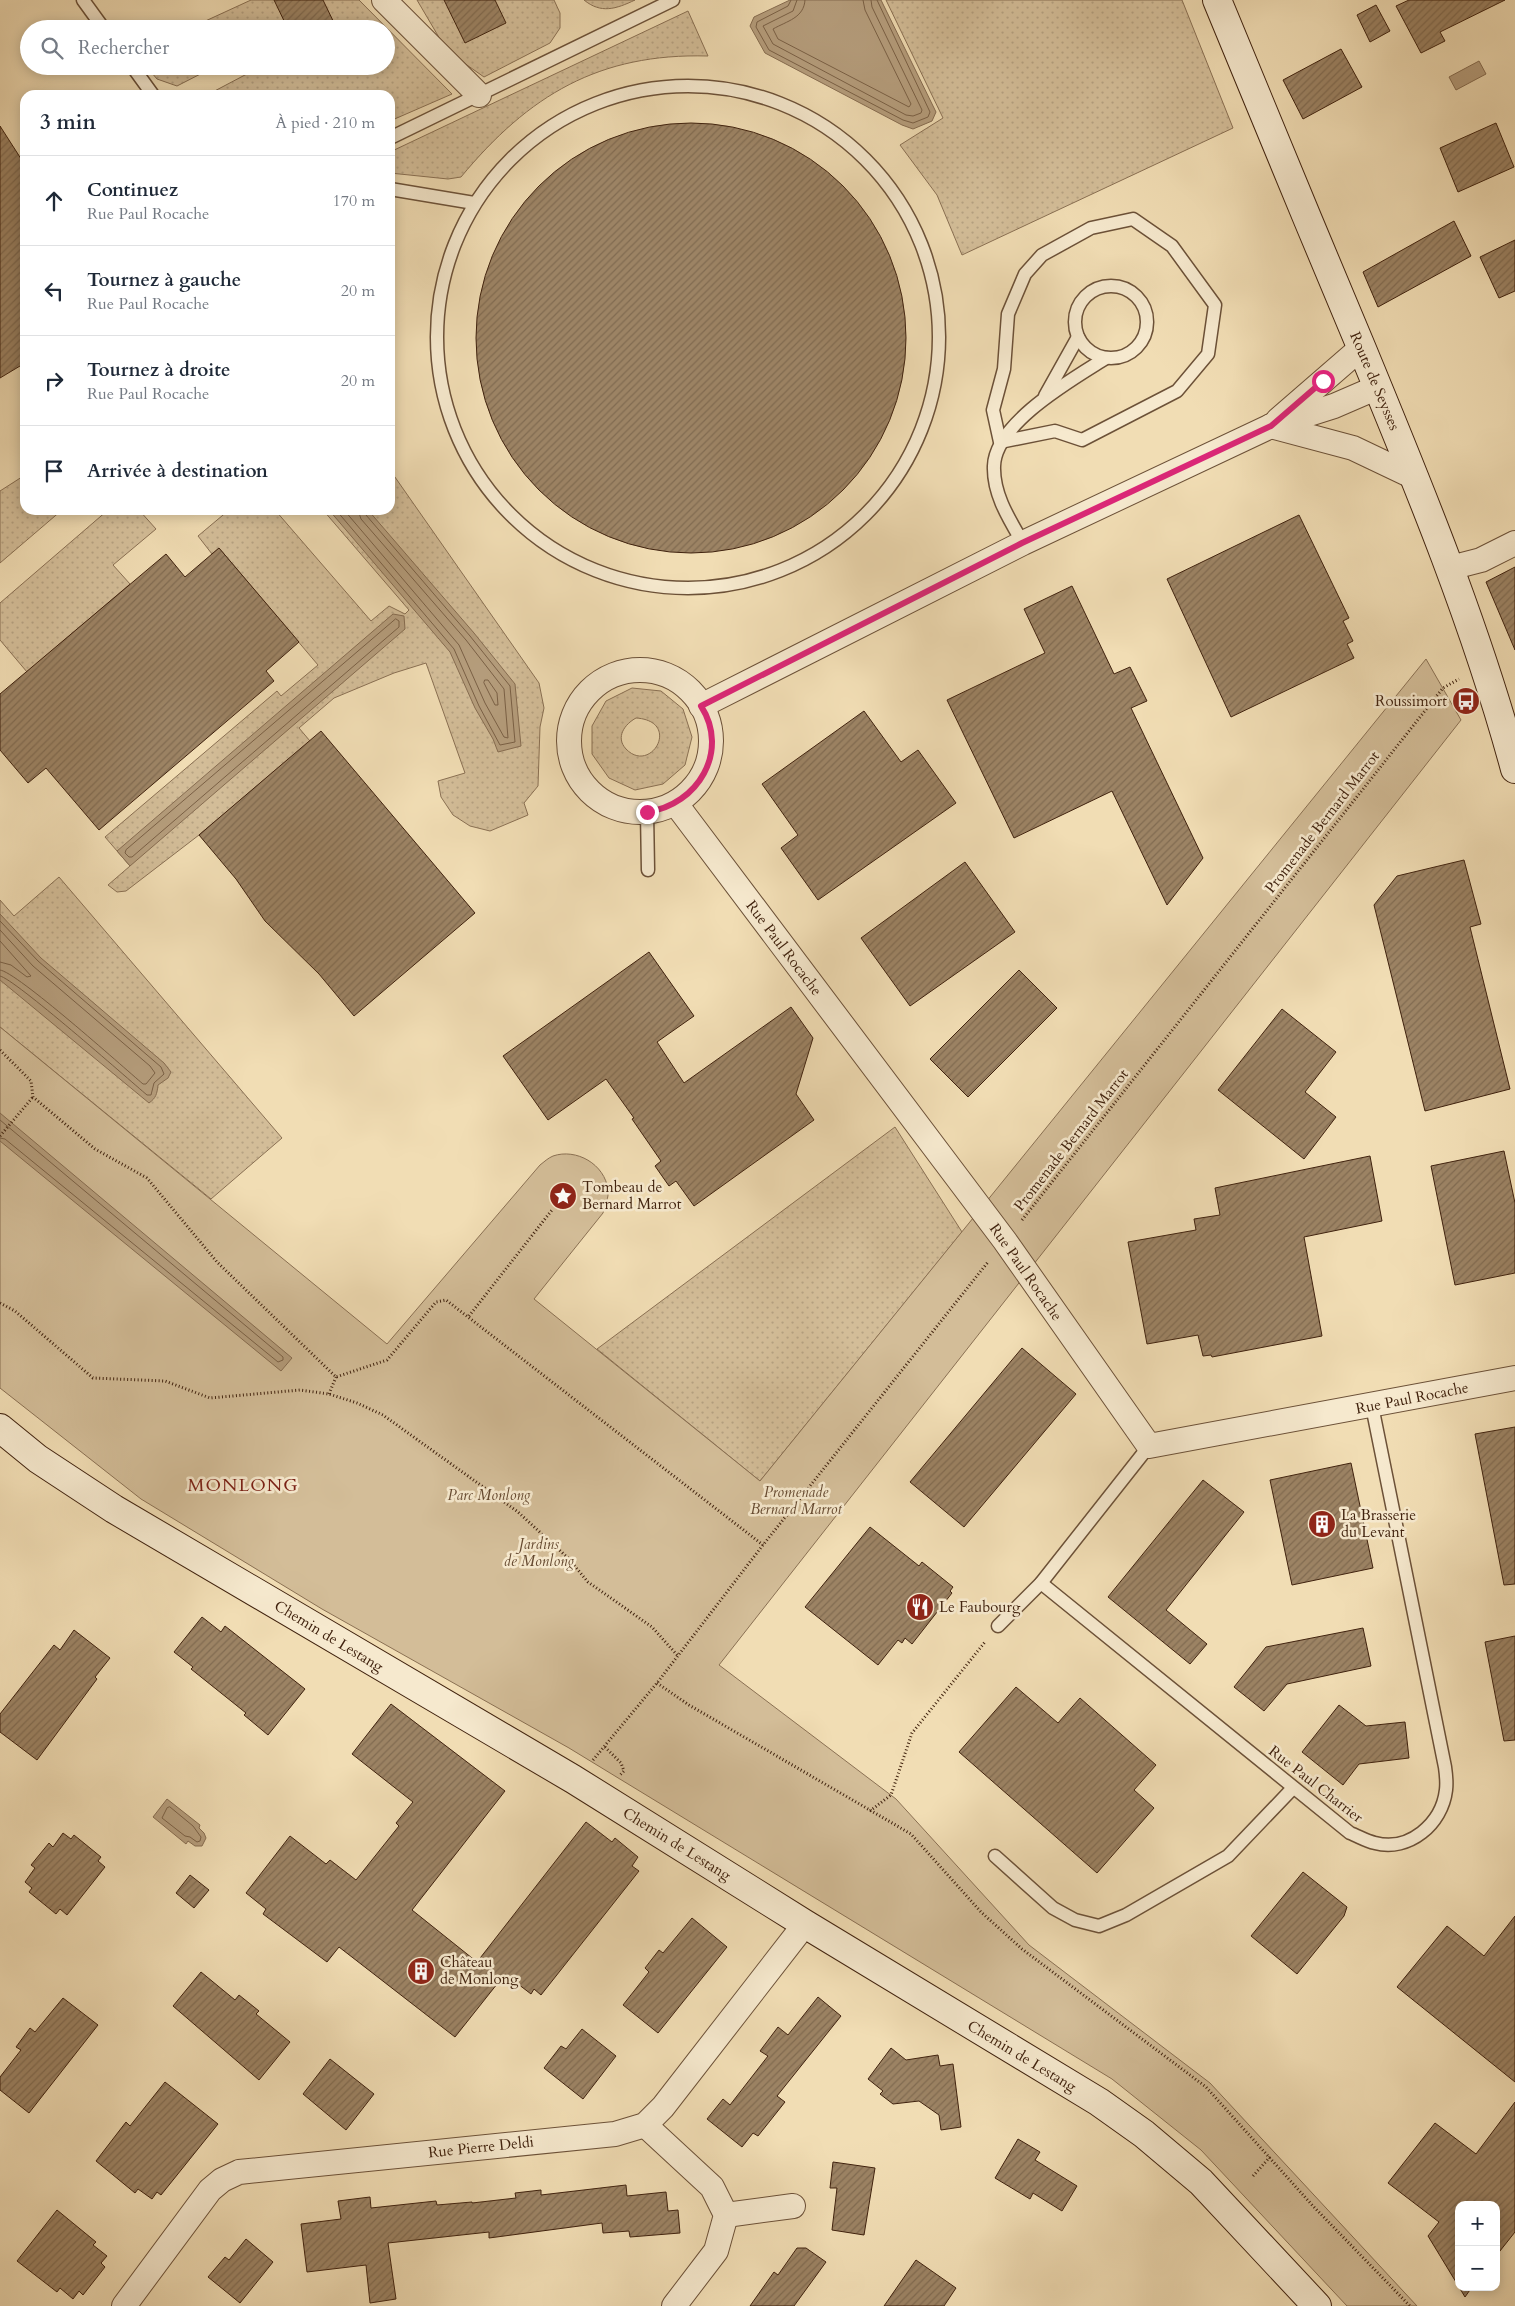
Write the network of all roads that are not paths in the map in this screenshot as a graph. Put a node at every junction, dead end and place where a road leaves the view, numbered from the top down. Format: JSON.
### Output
{"nodes":[{"id":1,"x":82,"y":0,"type":"edge"},
{"id":2,"x":384,"y":0,"type":"edge"},
{"id":3,"x":674,"y":0,"type":"edge"},
{"id":4,"x":1217,"y":0,"type":"edge"},
{"id":5,"x":97,"y":20,"type":"edge"},
{"id":6,"x":139,"y":75,"type":"edge"},
{"id":7,"x":149,"y":90,"type":"edge"},
{"id":8,"x":479,"y":95,"type":"junction"},
{"id":9,"x":395,"y":136,"type":"edge"},
{"id":10,"x":395,"y":190,"type":"edge"},
{"id":11,"x":474,"y":203,"type":"junction"},
{"id":12,"x":1078,"y":337,"type":"junction"},
{"id":13,"x":1361,"y":348,"type":"junction"},
{"id":14,"x":1106,"y":358,"type":"junction"},
{"id":15,"x":1378,"y":387,"type":"junction"},
{"id":16,"x":1044,"y":398,"type":"junction"},
{"id":17,"x":1271,"y":426,"type":"junction"},
{"id":18,"x":1000,"y":442,"type":"junction"},
{"id":19,"x":1416,"y":478,"type":"junction"},
{"id":20,"x":1022,"y":543,"type":"junction"},
{"id":21,"x":1515,"y":543,"type":"edge"},
{"id":22,"x":1450,"y":568,"type":"junction"},
{"id":23,"x":701,"y":706,"type":"junction"},
{"id":24,"x":1515,"y":770,"type":"edge"},
{"id":25,"x":676,"y":804,"type":"junction"},
{"id":26,"x":647,"y":812,"type":"junction"},
{"id":27,"x":648,"y":870,"type":"dead end"},
{"id":28,"x":1515,"y":1378,"type":"edge"},
{"id":29,"x":1372,"y":1406,"type":"junction"},
{"id":30,"x":0,"y":1428,"type":"edge"},
{"id":31,"x":1149,"y":1446,"type":"junction"},
{"id":32,"x":1041,"y":1583,"type":"junction"},
{"id":33,"x":998,"y":1626,"type":"road end"},
{"id":34,"x":1294,"y":1788,"type":"junction"},
{"id":35,"x":995,"y":1856,"type":"dead end"},
{"id":36,"x":805,"y":1924,"type":"junction"},
{"id":37,"x":646,"y":2125,"type":"junction"},
{"id":38,"x":793,"y":2206,"type":"dead end"},
{"id":39,"x":726,"y":2215,"type":"junction"},
{"id":40,"x":124,"y":2306,"type":"edge"},
{"id":41,"x":674,"y":2306,"type":"edge"},
{"id":42,"x":1317,"y":2306,"type":"edge"}],
"edges":[{"from":1,"to":5,"type":"lane"},
{"from":2,"to":8,"type":"street"},
{"from":3,"to":8,"type":"lane"},
{"from":4,"to":13,"type":"street","name":"Route de Seysses"},
{"from":6,"to":7,"type":"lane"},
{"from":8,"to":9,"type":"lane"},
{"from":10,"to":11,"type":"lane"},
{"from":11,"to":11,"type":"lane"},
{"from":12,"to":14,"type":"lane"},
{"from":12,"to":14,"type":"lane"},
{"from":12,"to":16,"type":"lane"},
{"from":13,"to":15,"type":"street","name":"Route de Seysses"},
{"from":13,"to":17,"type":"street"},
{"from":14,"to":16,"type":"lane"},
{"from":15,"to":17,"type":"street"},
{"from":15,"to":19,"type":"street","name":"Route de Seysses"},
{"from":16,"to":18,"type":"lane"},
{"from":17,"to":19,"type":"street"},
{"from":17,"to":20,"type":"street"},
{"from":18,"to":18,"type":"lane"},
{"from":18,"to":20,"type":"lane"},
{"from":19,"to":22,"type":"street","name":"Route de Seysses"},
{"from":20,"to":23,"type":"street"},
{"from":21,"to":22,"type":"street"},
{"from":22,"to":24,"type":"street","name":"Route de Seysses"},
{"from":23,"to":25,"type":"street"},
{"from":23,"to":26,"type":"street"},
{"from":25,"to":26,"type":"street"},
{"from":25,"to":31,"type":"street","name":"Rue Paul Rocache"},
{"from":26,"to":27,"type":"lane"},
{"from":28,"to":29,"type":"street","name":"Rue Paul Rocache"},
{"from":29,"to":31,"type":"street","name":"Rue Paul Rocache"},
{"from":29,"to":34,"type":"lane","name":"Rue Paul Charrier"},
{"from":30,"to":36,"type":"street","name":"Chemin de Lestang"},
{"from":31,"to":32,"type":"lane"},
{"from":32,"to":33,"type":"lane"},
{"from":32,"to":34,"type":"lane","name":"Rue Paul Charrier"},
{"from":34,"to":35,"type":"lane"},
{"from":36,"to":37,"type":"street"},
{"from":36,"to":42,"type":"street","name":"Chemin de Lestang"},
{"from":37,"to":39,"type":"street"},
{"from":37,"to":40,"type":"street","name":"Rue Pierre Deldi"},
{"from":38,"to":39,"type":"street"},
{"from":39,"to":41,"type":"street"}]}
